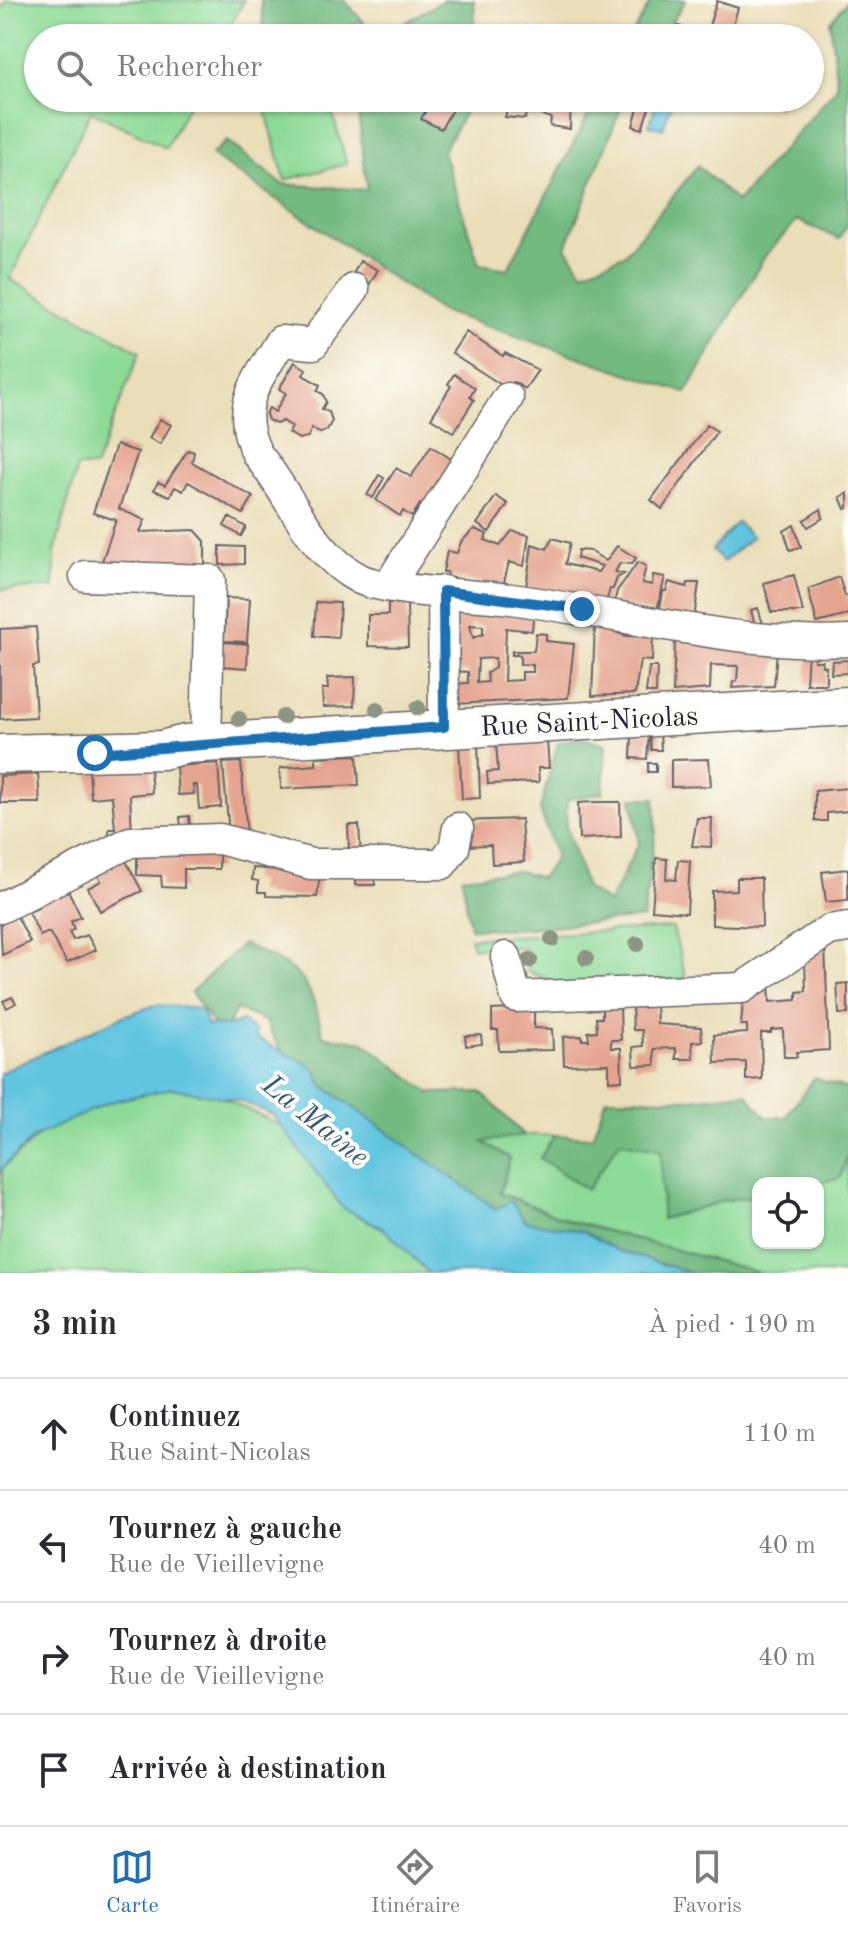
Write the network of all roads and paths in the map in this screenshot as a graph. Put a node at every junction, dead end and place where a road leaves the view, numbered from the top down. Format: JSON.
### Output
{"nodes":[{"id":1,"x":354,"y":289,"type":"dead end"},
{"id":2,"x":508,"y":398,"type":"dead end"},
{"id":3,"x":85,"y":576,"type":"dead end"},
{"id":4,"x":389,"y":585,"type":"junction"},
{"id":5,"x":443,"y":591,"type":"junction"},
{"id":6,"x":848,"y":641,"type":"edge"},
{"id":7,"x":848,"y":706,"type":"edge"},
{"id":8,"x":444,"y":727,"type":"junction"},
{"id":9,"x":196,"y":744,"type":"junction"},
{"id":10,"x":0,"y":754,"type":"edge"},
{"id":11,"x":458,"y":828,"type":"dead end"},
{"id":12,"x":0,"y":908,"type":"edge"},
{"id":13,"x":848,"y":927,"type":"edge"},
{"id":14,"x":506,"y":957,"type":"dead end"}],
"edges":[{"from":1,"to":4,"type":"street"},
{"from":2,"to":4,"type":"street"},
{"from":3,"to":9,"type":"street"},
{"from":4,"to":5,"type":"street"},
{"from":5,"to":6,"type":"street"},
{"from":5,"to":8,"type":"street"},
{"from":7,"to":8,"type":"main road","name":"Rue Saint-Nicolas"},
{"from":8,"to":9,"type":"main road","name":"Rue Saint-Nicolas"},
{"from":9,"to":10,"type":"main road","name":"Rue Saint-Nicolas"},
{"from":11,"to":12,"type":"street"},
{"from":13,"to":14,"type":"street"}]}
